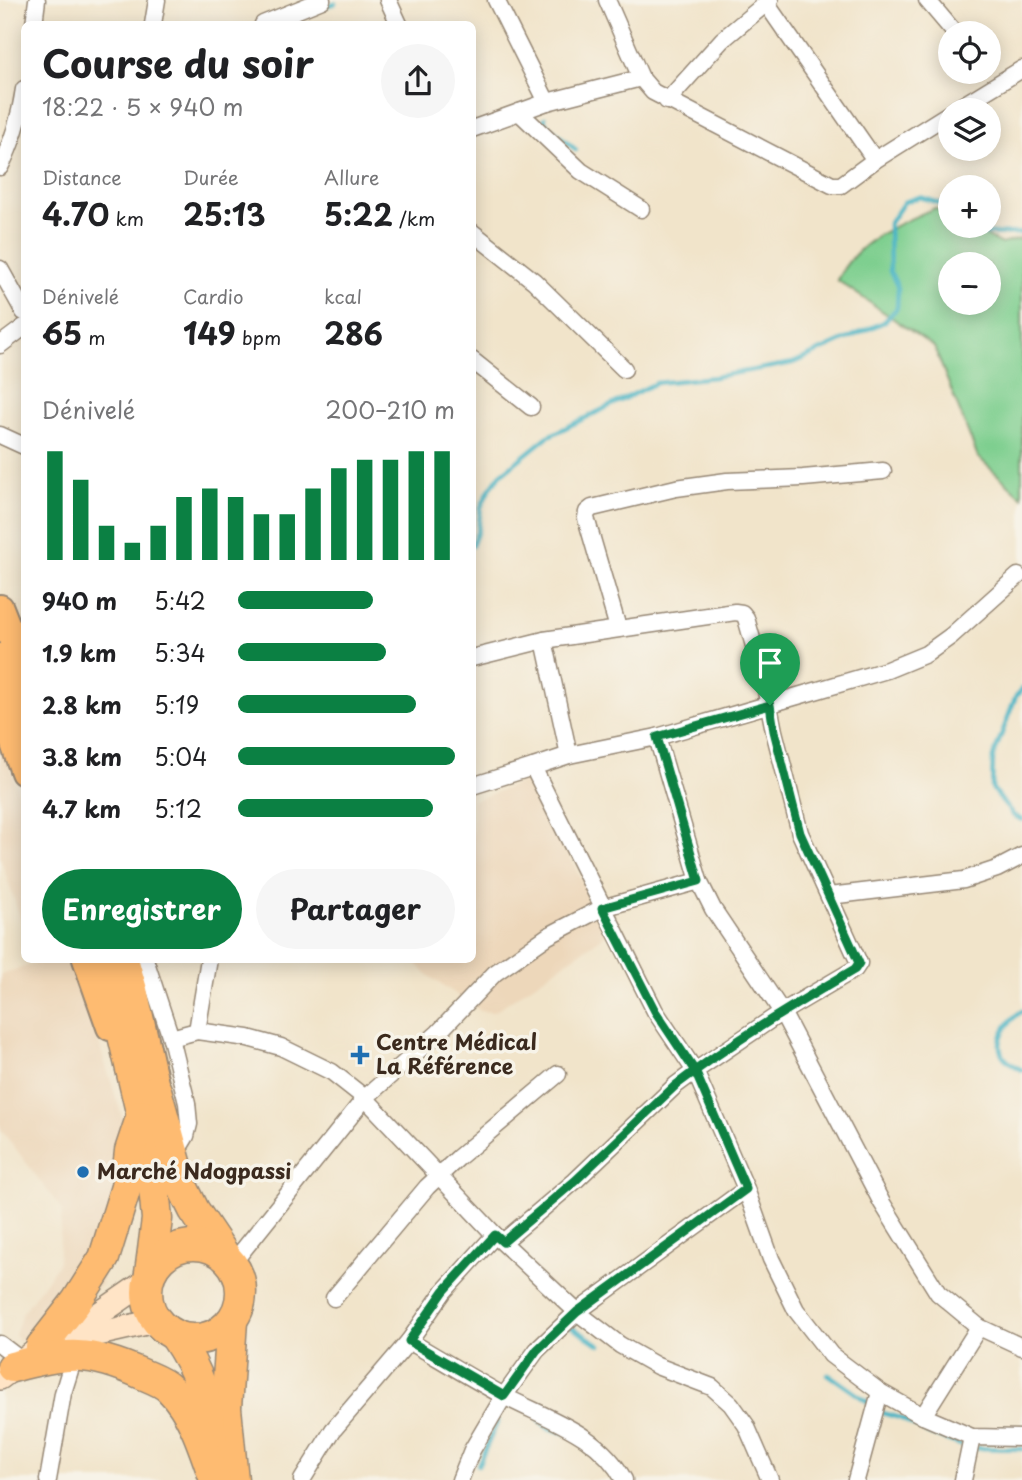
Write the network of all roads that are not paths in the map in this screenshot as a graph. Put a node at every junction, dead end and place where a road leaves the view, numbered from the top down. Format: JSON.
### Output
{"nodes":[{"id":1,"x":37,"y":0,"type":"edge"},
{"id":2,"x":157,"y":0,"type":"edge"},
{"id":3,"x":321,"y":0,"type":"edge"},
{"id":4,"x":388,"y":0,"type":"edge"},
{"id":5,"x":496,"y":0,"type":"edge"},
{"id":6,"x":607,"y":0,"type":"edge"},
{"id":7,"x":927,"y":0,"type":"edge"},
{"id":8,"x":768,"y":1,"type":"edge"},
{"id":9,"x":34,"y":21,"type":"edge"},
{"id":10,"x":154,"y":21,"type":"edge"},
{"id":11,"x":270,"y":21,"type":"edge"},
{"id":12,"x":398,"y":21,"type":"edge"},
{"id":13,"x":945,"y":21,"type":"edge"},
{"id":14,"x":1022,"y":69,"type":"edge"},
{"id":15,"x":1001,"y":76,"type":"edge"},
{"id":16,"x":641,"y":78,"type":"junction"},
{"id":17,"x":986,"y":84,"type":"edge"},
{"id":18,"x":969,"y":98,"type":"edge"},
{"id":19,"x":667,"y":101,"type":"junction"},
{"id":20,"x":547,"y":102,"type":"junction"},
{"id":21,"x":519,"y":112,"type":"junction"},
{"id":22,"x":21,"y":113,"type":"edge"},
{"id":23,"x":938,"y":121,"type":"edge"},
{"id":24,"x":476,"y":128,"type":"edge"},
{"id":25,"x":875,"y":160,"type":"junction"},
{"id":26,"x":0,"y":167,"type":"edge"},
{"id":27,"x":641,"y":209,"type":"dead end"},
{"id":28,"x":476,"y":235,"type":"edge"},
{"id":29,"x":0,"y":270,"type":"edge"},
{"id":30,"x":21,"y":307,"type":"edge"},
{"id":31,"x":21,"y":329,"type":"edge"},
{"id":32,"x":0,"y":345,"type":"edge"},
{"id":33,"x":476,"y":363,"type":"edge"},
{"id":34,"x":624,"y":369,"type":"dead end"},
{"id":35,"x":531,"y":407,"type":"dead end"},
{"id":36,"x":0,"y":435,"type":"edge"},
{"id":37,"x":21,"y":445,"type":"edge"},
{"id":38,"x":883,"y":471,"type":"dead end"},
{"id":39,"x":1018,"y":576,"type":"dead end"},
{"id":40,"x":0,"y":608,"type":"edge"},
{"id":41,"x":618,"y":628,"type":"junction"},
{"id":42,"x":544,"y":640,"type":"junction"},
{"id":43,"x":476,"y":656,"type":"edge"},
{"id":44,"x":0,"y":659,"type":"edge"},
{"id":45,"x":21,"y":661,"type":"edge"},
{"id":46,"x":0,"y":704,"type":"edge"},
{"id":47,"x":770,"y":705,"type":"junction"},
{"id":48,"x":21,"y":718,"type":"edge"},
{"id":49,"x":657,"y":737,"type":"junction"},
{"id":50,"x":569,"y":755,"type":"junction"},
{"id":51,"x":21,"y":764,"type":"edge"},
{"id":52,"x":533,"y":767,"type":"junction"},
{"id":53,"x":476,"y":785,"type":"edge"},
{"id":54,"x":1022,"y":856,"type":"edge"},
{"id":55,"x":699,"y":881,"type":"junction"},
{"id":56,"x":830,"y":896,"type":"junction"},
{"id":57,"x":602,"y":908,"type":"junction"},
{"id":58,"x":88,"y":963,"type":"edge"},
{"id":59,"x":146,"y":963,"type":"edge"},
{"id":60,"x":208,"y":963,"type":"edge"},
{"id":61,"x":114,"y":965,"type":"edge"},
{"id":62,"x":782,"y":1012,"type":"junction"},
{"id":63,"x":197,"y":1031,"type":"junction"},
{"id":64,"x":171,"y":1038,"type":"junction"},
{"id":65,"x":695,"y":1071,"type":"junction"},
{"id":66,"x":558,"y":1074,"type":"dead end"},
{"id":67,"x":365,"y":1098,"type":"junction"},
{"id":68,"x":145,"y":1102,"type":"junction"},
{"id":69,"x":174,"y":1156,"type":"junction"},
{"id":70,"x":440,"y":1175,"type":"junction"},
{"id":71,"x":746,"y":1189,"type":"junction"},
{"id":72,"x":499,"y":1239,"type":"junction"},
{"id":73,"x":228,"y":1261,"type":"junction"},
{"id":74,"x":149,"y":1276,"type":"junction"},
{"id":75,"x":334,"y":1298,"type":"dead end"},
{"id":76,"x":577,"y":1312,"type":"junction"},
{"id":77,"x":232,"y":1321,"type":"junction"},
{"id":78,"x":979,"y":1327,"type":"junction"},
{"id":79,"x":165,"y":1328,"type":"junction"},
{"id":80,"x":409,"y":1341,"type":"junction"},
{"id":81,"x":1022,"y":1347,"type":"edge"},
{"id":82,"x":30,"y":1356,"type":"edge"},
{"id":83,"x":880,"y":1392,"type":"junction"},
{"id":84,"x":504,"y":1396,"type":"junction"},
{"id":85,"x":923,"y":1416,"type":"junction"},
{"id":86,"x":972,"y":1437,"type":"junction"},
{"id":87,"x":1022,"y":1438,"type":"edge"},
{"id":88,"x":48,"y":1480,"type":"edge"},
{"id":89,"x":216,"y":1480,"type":"edge"},
{"id":90,"x":233,"y":1480,"type":"edge"},
{"id":91,"x":302,"y":1480,"type":"edge"},
{"id":92,"x":460,"y":1480,"type":"edge"},
{"id":93,"x":624,"y":1480,"type":"edge"},
{"id":94,"x":770,"y":1480,"type":"edge"},
{"id":95,"x":856,"y":1480,"type":"edge"},
{"id":96,"x":963,"y":1480,"type":"edge"}],
"edges":[{"from":1,"to":9,"type":"street"},
{"from":2,"to":10,"type":"street"},
{"from":3,"to":11,"type":"street"},
{"from":4,"to":12,"type":"street"},
{"from":5,"to":20,"type":"street"},
{"from":6,"to":16,"type":"street"},
{"from":7,"to":13,"type":"street"},
{"from":8,"to":19,"type":"street"},
{"from":8,"to":25,"type":"street"},
{"from":14,"to":15,"type":"street"},
{"from":16,"to":19,"type":"street"},
{"from":16,"to":20,"type":"street"},
{"from":17,"to":18,"type":"street"},
{"from":19,"to":25,"type":"street"},
{"from":20,"to":21,"type":"street"},
{"from":21,"to":24,"type":"street"},
{"from":21,"to":27,"type":"street"},
{"from":22,"to":26,"type":"street"},
{"from":23,"to":25,"type":"street"},
{"from":28,"to":34,"type":"street"},
{"from":29,"to":30,"type":"street"},
{"from":31,"to":32,"type":"street"},
{"from":33,"to":35,"type":"street"},
{"from":36,"to":37,"type":"street"},
{"from":38,"to":41,"type":"street"},
{"from":39,"to":47,"type":"street"},
{"from":40,"to":45,"type":"main road"},
{"from":41,"to":42,"type":"street"},
{"from":41,"to":47,"type":"street"},
{"from":42,"to":43,"type":"street"},
{"from":42,"to":50,"type":"street"},
{"from":44,"to":48,"type":"highway"},
{"from":46,"to":51,"type":"main road"},
{"from":47,"to":49,"type":"street"},
{"from":47,"to":56,"type":"street"},
{"from":49,"to":50,"type":"street"},
{"from":49,"to":55,"type":"street"},
{"from":50,"to":52,"type":"street"},
{"from":52,"to":53,"type":"street"},
{"from":52,"to":57,"type":"street"},
{"from":54,"to":56,"type":"street"},
{"from":55,"to":57,"type":"street"},
{"from":55,"to":62,"type":"street"},
{"from":56,"to":62,"type":"street"},
{"from":57,"to":65,"type":"street"},
{"from":57,"to":67,"type":"street"},
{"from":58,"to":68,"type":"main road"},
{"from":59,"to":64,"type":"street"},
{"from":60,"to":63,"type":"street"},
{"from":61,"to":68,"type":"highway"},
{"from":62,"to":65,"type":"street"},
{"from":62,"to":78,"type":"street"},
{"from":63,"to":64,"type":"street"},
{"from":63,"to":67,"type":"street"},
{"from":64,"to":69,"type":"street"},
{"from":65,"to":71,"type":"street"},
{"from":65,"to":72,"type":"street"},
{"from":66,"to":70,"type":"street"},
{"from":67,"to":70,"type":"street"},
{"from":67,"to":73,"type":"street"},
{"from":68,"to":69,"type":"highway"},
{"from":68,"to":74,"type":"highway"},
{"from":68,"to":82,"type":"highway"},
{"from":69,"to":73,"type":"highway"},
{"from":70,"to":72,"type":"street"},
{"from":70,"to":75,"type":"street"},
{"from":71,"to":76,"type":"street"},
{"from":71,"to":83,"type":"street"},
{"from":72,"to":76,"type":"street"},
{"from":72,"to":80,"type":"street"},
{"from":73,"to":74,"type":"highway"},
{"from":73,"to":77,"type":"highway"},
{"from":74,"to":79,"type":"highway"},
{"from":74,"to":82,"type":"main road"},
{"from":76,"to":84,"type":"street"},
{"from":76,"to":94,"type":"street"},
{"from":77,"to":79,"type":"highway"},
{"from":77,"to":90,"type":"highway"},
{"from":78,"to":81,"type":"street"},
{"from":78,"to":85,"type":"street"},
{"from":79,"to":82,"type":"main road"},
{"from":79,"to":89,"type":"highway"},
{"from":80,"to":84,"type":"street"},
{"from":80,"to":91,"type":"street"},
{"from":82,"to":88,"type":"street"},
{"from":82,"to":89,"type":"highway"},
{"from":83,"to":85,"type":"street"},
{"from":83,"to":95,"type":"street"},
{"from":84,"to":92,"type":"street"},
{"from":84,"to":93,"type":"street"},
{"from":85,"to":86,"type":"street"},
{"from":86,"to":87,"type":"street"},
{"from":86,"to":96,"type":"street"}]}
